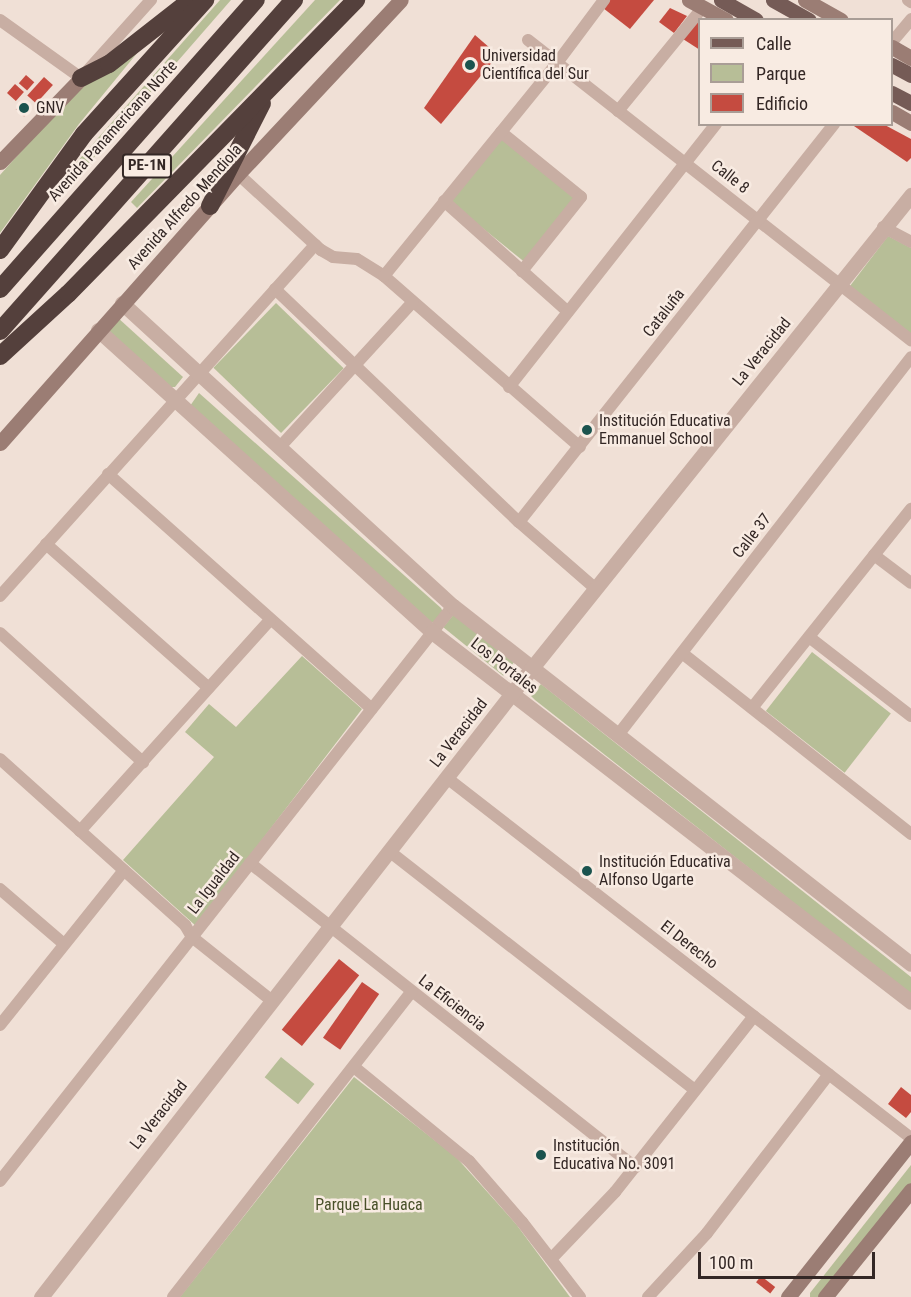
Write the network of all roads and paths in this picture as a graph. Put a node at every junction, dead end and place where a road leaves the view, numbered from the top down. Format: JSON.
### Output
{"nodes":[{"id":1,"x":134,"y":0,"type":"edge"},
{"id":2,"x":190,"y":0,"type":"edge"},
{"id":3,"x":205,"y":0,"type":"edge"},
{"id":4,"x":256,"y":0,"type":"edge"},
{"id":5,"x":294,"y":0,"type":"edge"},
{"id":6,"x":356,"y":0,"type":"edge"},
{"id":7,"x":401,"y":0,"type":"edge"},
{"id":8,"x":604,"y":0,"type":"edge"},
{"id":9,"x":721,"y":0,"type":"edge"},
{"id":10,"x":773,"y":0,"type":"edge"},
{"id":11,"x":805,"y":0,"type":"edge"},
{"id":12,"x":696,"y":3,"type":"edge"},
{"id":13,"x":148,"y":4,"type":"edge"},
{"id":14,"x":722,"y":18,"type":"edge"},
{"id":15,"x":752,"y":18,"type":"edge"},
{"id":16,"x":805,"y":18,"type":"edge"},
{"id":17,"x":836,"y":18,"type":"edge"},
{"id":18,"x":911,"y":19,"type":"edge"},
{"id":19,"x":0,"y":20,"type":"edge"},
{"id":20,"x":528,"y":40,"type":"dead end"},
{"id":21,"x":893,"y":40,"type":"edge"},
{"id":22,"x":893,"y":48,"type":"edge"},
{"id":23,"x":911,"y":58,"type":"edge"},
{"id":24,"x":557,"y":63,"type":"junction"},
{"id":25,"x":893,"y":66,"type":"edge"},
{"id":26,"x":911,"y":75,"type":"edge"},
{"id":27,"x":81,"y":78,"type":"junction"},
{"id":28,"x":270,"y":86,"type":"junction"},
{"id":29,"x":893,"y":94,"type":"edge"},
{"id":30,"x":911,"y":103,"type":"edge"},
{"id":31,"x":618,"y":111,"type":"junction"},
{"id":32,"x":893,"y":113,"type":"edge"},
{"id":33,"x":911,"y":123,"type":"edge"},
{"id":34,"x":714,"y":126,"type":"edge"},
{"id":35,"x":832,"y":126,"type":"edge"},
{"id":36,"x":501,"y":132,"type":"junction"},
{"id":37,"x":3,"y":154,"type":"edge"},
{"id":38,"x":686,"y":164,"type":"junction"},
{"id":39,"x":238,"y":174,"type":"junction"},
{"id":40,"x":911,"y":195,"type":"edge"},
{"id":41,"x":444,"y":201,"type":"junction"},
{"id":42,"x":210,"y":206,"type":"junction"},
{"id":43,"x":758,"y":220,"type":"junction"},
{"id":44,"x":883,"y":227,"type":"junction"},
{"id":45,"x":911,"y":242,"type":"edge"},
{"id":46,"x":315,"y":245,"type":"junction"},
{"id":47,"x":0,"y":250,"type":"edge"},
{"id":48,"x":522,"y":271,"type":"junction"},
{"id":49,"x":384,"y":276,"type":"junction"},
{"id":50,"x":839,"y":284,"type":"junction"},
{"id":51,"x":0,"y":289,"type":"edge"},
{"id":52,"x":275,"y":289,"type":"junction"},
{"id":53,"x":413,"y":302,"type":"junction"},
{"id":54,"x":122,"y":303,"type":"junction"},
{"id":55,"x":568,"y":312,"type":"junction"},
{"id":56,"x":98,"y":330,"type":"junction"},
{"id":57,"x":0,"y":332,"type":"edge"},
{"id":58,"x":911,"y":340,"type":"edge"},
{"id":59,"x":0,"y":356,"type":"edge"},
{"id":60,"x":911,"y":357,"type":"edge"},
{"id":61,"x":355,"y":365,"type":"junction"},
{"id":62,"x":198,"y":375,"type":"junction"},
{"id":63,"x":509,"y":387,"type":"junction"},
{"id":64,"x":175,"y":399,"type":"junction"},
{"id":65,"x":0,"y":443,"type":"edge"},
{"id":66,"x":580,"y":447,"type":"junction"},
{"id":67,"x":279,"y":448,"type":"junction"},
{"id":68,"x":108,"y":474,"type":"junction"},
{"id":69,"x":911,"y":510,"type":"edge"},
{"id":70,"x":519,"y":522,"type":"junction"},
{"id":71,"x":46,"y":544,"type":"junction"},
{"id":72,"x":874,"y":555,"type":"junction"},
{"id":73,"x":911,"y":584,"type":"edge"},
{"id":74,"x":596,"y":589,"type":"junction"},
{"id":75,"x":0,"y":596,"type":"edge"},
{"id":76,"x":453,"y":606,"type":"junction"},
{"id":77,"x":270,"y":620,"type":"junction"},
{"id":78,"x":432,"y":632,"type":"junction"},
{"id":79,"x":0,"y":633,"type":"edge"},
{"id":80,"x":809,"y":637,"type":"junction"},
{"id":81,"x":682,"y":653,"type":"junction"},
{"id":82,"x":531,"y":669,"type":"junction"},
{"id":83,"x":209,"y":688,"type":"junction"},
{"id":84,"x":512,"y":695,"type":"junction"},
{"id":85,"x":752,"y":708,"type":"junction"},
{"id":86,"x":372,"y":710,"type":"junction"},
{"id":87,"x":911,"y":716,"type":"edge"},
{"id":88,"x":618,"y":735,"type":"junction"},
{"id":89,"x":0,"y":759,"type":"edge"},
{"id":90,"x":143,"y":762,"type":"junction"},
{"id":91,"x":447,"y":778,"type":"junction"},
{"id":92,"x":80,"y":831,"type":"junction"},
{"id":93,"x":911,"y":834,"type":"edge"},
{"id":94,"x":389,"y":851,"type":"junction"},
{"id":95,"x":250,"y":863,"type":"junction"},
{"id":96,"x":124,"y":870,"type":"junction"},
{"id":97,"x":0,"y":889,"type":"edge"},
{"id":98,"x":329,"y":927,"type":"junction"},
{"id":99,"x":192,"y":937,"type":"junction"},
{"id":100,"x":64,"y":944,"type":"junction"},
{"id":101,"x":911,"y":964,"type":"edge"},
{"id":102,"x":411,"y":992,"type":"junction"},
{"id":103,"x":271,"y":1000,"type":"junction"},
{"id":104,"x":911,"y":1002,"type":"edge"},
{"id":105,"x":754,"y":1016,"type":"junction"},
{"id":106,"x":0,"y":1026,"type":"edge"},
{"id":107,"x":354,"y":1067,"type":"junction"},
{"id":108,"x":829,"y":1074,"type":"junction"},
{"id":109,"x":695,"y":1090,"type":"junction"},
{"id":110,"x":911,"y":1140,"type":"edge"},
{"id":111,"x":635,"y":1167,"type":"junction"},
{"id":112,"x":0,"y":1181,"type":"edge"},
{"id":113,"x":911,"y":1190,"type":"edge"},
{"id":114,"x":551,"y":1259,"type":"junction"},
{"id":115,"x":791,"y":1296,"type":"edge"},
{"id":116,"x":40,"y":1297,"type":"edge"},
{"id":117,"x":173,"y":1297,"type":"edge"},
{"id":118,"x":580,"y":1297,"type":"edge"},
{"id":119,"x":648,"y":1297,"type":"edge"},
{"id":120,"x":825,"y":1297,"type":"edge"}],
"edges":[{"from":1,"to":13,"type":"street"},
{"from":2,"to":27,"type":"highway"},
{"from":3,"to":47,"type":"highway"},
{"from":4,"to":51,"type":"highway","name":"Avenida Panamericana Norte","number":"PE-1N"},
{"from":5,"to":57,"type":"highway","number":"PE-1N"},
{"from":6,"to":28,"type":"highway"},
{"from":7,"to":39,"type":"main road","name":"Avenida Alfredo Mendiola"},
{"from":8,"to":24,"type":"street"},
{"from":9,"to":15,"type":"main road"},
{"from":10,"to":16,"type":"main road"},
{"from":11,"to":17,"type":"main road"},
{"from":12,"to":14,"type":"main road"},
{"from":12,"to":31,"type":"street"},
{"from":13,"to":27,"type":"street"},
{"from":18,"to":21,"type":"street"},
{"from":19,"to":27,"type":"street"},
{"from":20,"to":24,"type":"street","name":"Calle 8"},
{"from":22,"to":23,"type":"main road"},
{"from":24,"to":31,"type":"street","name":"Calle 8"},
{"from":24,"to":36,"type":"street"},
{"from":25,"to":26,"type":"main road"},
{"from":27,"to":37,"type":"main road"},
{"from":28,"to":42,"type":"highway"},
{"from":28,"to":59,"type":"highway"},
{"from":29,"to":30,"type":"main road"},
{"from":31,"to":38,"type":"street","name":"Calle 8"},
{"from":32,"to":33,"type":"main road"},
{"from":34,"to":38,"type":"street"},
{"from":35,"to":43,"type":"street","name":"Cataluña"},
{"from":36,"to":41,"type":"street"},
{"from":36,"to":48,"type":"street"},
{"from":38,"to":43,"type":"street","name":"Calle 8"},
{"from":38,"to":55,"type":"street"},
{"from":39,"to":42,"type":"main road","name":"Avenida Alfredo Mendiola"},
{"from":39,"to":46,"type":"street"},
{"from":40,"to":44,"type":"street","name":"La Veracidad"},
{"from":41,"to":48,"type":"street"},
{"from":41,"to":49,"type":"street"},
{"from":42,"to":54,"type":"main road","name":"Avenida Alfredo Mendiola"},
{"from":43,"to":50,"type":"street","name":"Calle 8"},
{"from":43,"to":66,"type":"street","name":"Cataluña"},
{"from":44,"to":45,"type":"street"},
{"from":44,"to":50,"type":"street","name":"La Veracidad"},
{"from":46,"to":49,"type":"street"},
{"from":46,"to":52,"type":"street"},
{"from":48,"to":55,"type":"street"},
{"from":49,"to":53,"type":"street"},
{"from":50,"to":58,"type":"street","name":"Calle 8"},
{"from":50,"to":74,"type":"street","name":"La Veracidad"},
{"from":52,"to":61,"type":"street"},
{"from":52,"to":62,"type":"street"},
{"from":53,"to":61,"type":"street"},
{"from":53,"to":63,"type":"street"},
{"from":54,"to":56,"type":"main road","name":"Avenida Alfredo Mendiola"},
{"from":54,"to":62,"type":"street","name":"Los Portales"},
{"from":55,"to":63,"type":"street"},
{"from":56,"to":64,"type":"street","name":"Los Portales"},
{"from":56,"to":65,"type":"main road","name":"Avenida Alfredo Mendiola"},
{"from":60,"to":81,"type":"street","name":"Calle 37"},
{"from":61,"to":67,"type":"street"},
{"from":61,"to":70,"type":"street"},
{"from":62,"to":64,"type":"street"},
{"from":62,"to":67,"type":"street","name":"Los Portales"},
{"from":63,"to":66,"type":"street"},
{"from":64,"to":68,"type":"street"},
{"from":64,"to":78,"type":"street","name":"Los Portales"},
{"from":66,"to":70,"type":"street","name":"Cataluña"},
{"from":67,"to":76,"type":"street","name":"Los Portales"},
{"from":68,"to":71,"type":"street"},
{"from":68,"to":77,"type":"street"},
{"from":69,"to":72,"type":"street"},
{"from":70,"to":74,"type":"street"},
{"from":71,"to":75,"type":"street"},
{"from":71,"to":83,"type":"street"},
{"from":72,"to":73,"type":"street"},
{"from":72,"to":80,"type":"street"},
{"from":74,"to":82,"type":"street","name":"La Veracidad"},
{"from":76,"to":78,"type":"street","name":"La Igualdad"},
{"from":76,"to":82,"type":"street","name":"Los Portales"},
{"from":77,"to":83,"type":"street"},
{"from":77,"to":86,"type":"street"},
{"from":78,"to":84,"type":"street","name":"Los Portales"},
{"from":78,"to":86,"type":"street","name":"La Igualdad"},
{"from":79,"to":90,"type":"street"},
{"from":80,"to":85,"type":"street"},
{"from":80,"to":87,"type":"street"},
{"from":81,"to":85,"type":"street"},
{"from":81,"to":88,"type":"street","name":"Calle 37"},
{"from":82,"to":84,"type":"street","name":"La Veracidad"},
{"from":82,"to":88,"type":"street","name":"Los Portales"},
{"from":83,"to":90,"type":"street"},
{"from":84,"to":91,"type":"street","name":"La Veracidad"},
{"from":84,"to":104,"type":"street","name":"Los Portales"},
{"from":85,"to":93,"type":"street"},
{"from":86,"to":95,"type":"street","name":"La Igualdad"},
{"from":88,"to":101,"type":"street","name":"Los Portales"},
{"from":89,"to":92,"type":"street"},
{"from":90,"to":92,"type":"street"},
{"from":91,"to":94,"type":"street","name":"La Veracidad"},
{"from":91,"to":105,"type":"street","name":"El Derecho"},
{"from":92,"to":96,"type":"street"},
{"from":94,"to":98,"type":"street","name":"La Veracidad"},
{"from":94,"to":109,"type":"street"},
{"from":95,"to":98,"type":"street","name":"La Eficiencia"},
{"from":95,"to":99,"type":"street","name":"La Igualdad"},
{"from":96,"to":99,"type":"street"},
{"from":96,"to":100,"type":"street"},
{"from":97,"to":100,"type":"street"},
{"from":98,"to":102,"type":"street","name":"La Eficiencia"},
{"from":98,"to":103,"type":"street","name":"La Veracidad"},
{"from":99,"to":103,"type":"street"},
{"from":99,"to":112,"type":"street","name":"La Igualdad"},
{"from":100,"to":106,"type":"street"},
{"from":102,"to":107,"type":"street"},
{"from":102,"to":111,"type":"street","name":"La Eficiencia"},
{"from":103,"to":116,"type":"street","name":"La Veracidad"},
{"from":105,"to":108,"type":"street","name":"El Derecho"},
{"from":105,"to":109,"type":"street"},
{"from":107,"to":114,"type":"street"},
{"from":107,"to":117,"type":"street"},
{"from":108,"to":110,"type":"street","name":"El Derecho"},
{"from":108,"to":119,"type":"street"},
{"from":109,"to":111,"type":"street"},
{"from":110,"to":115,"type":"main road"},
{"from":111,"to":114,"type":"street"},
{"from":113,"to":120,"type":"main road"},
{"from":114,"to":118,"type":"street"}]}
